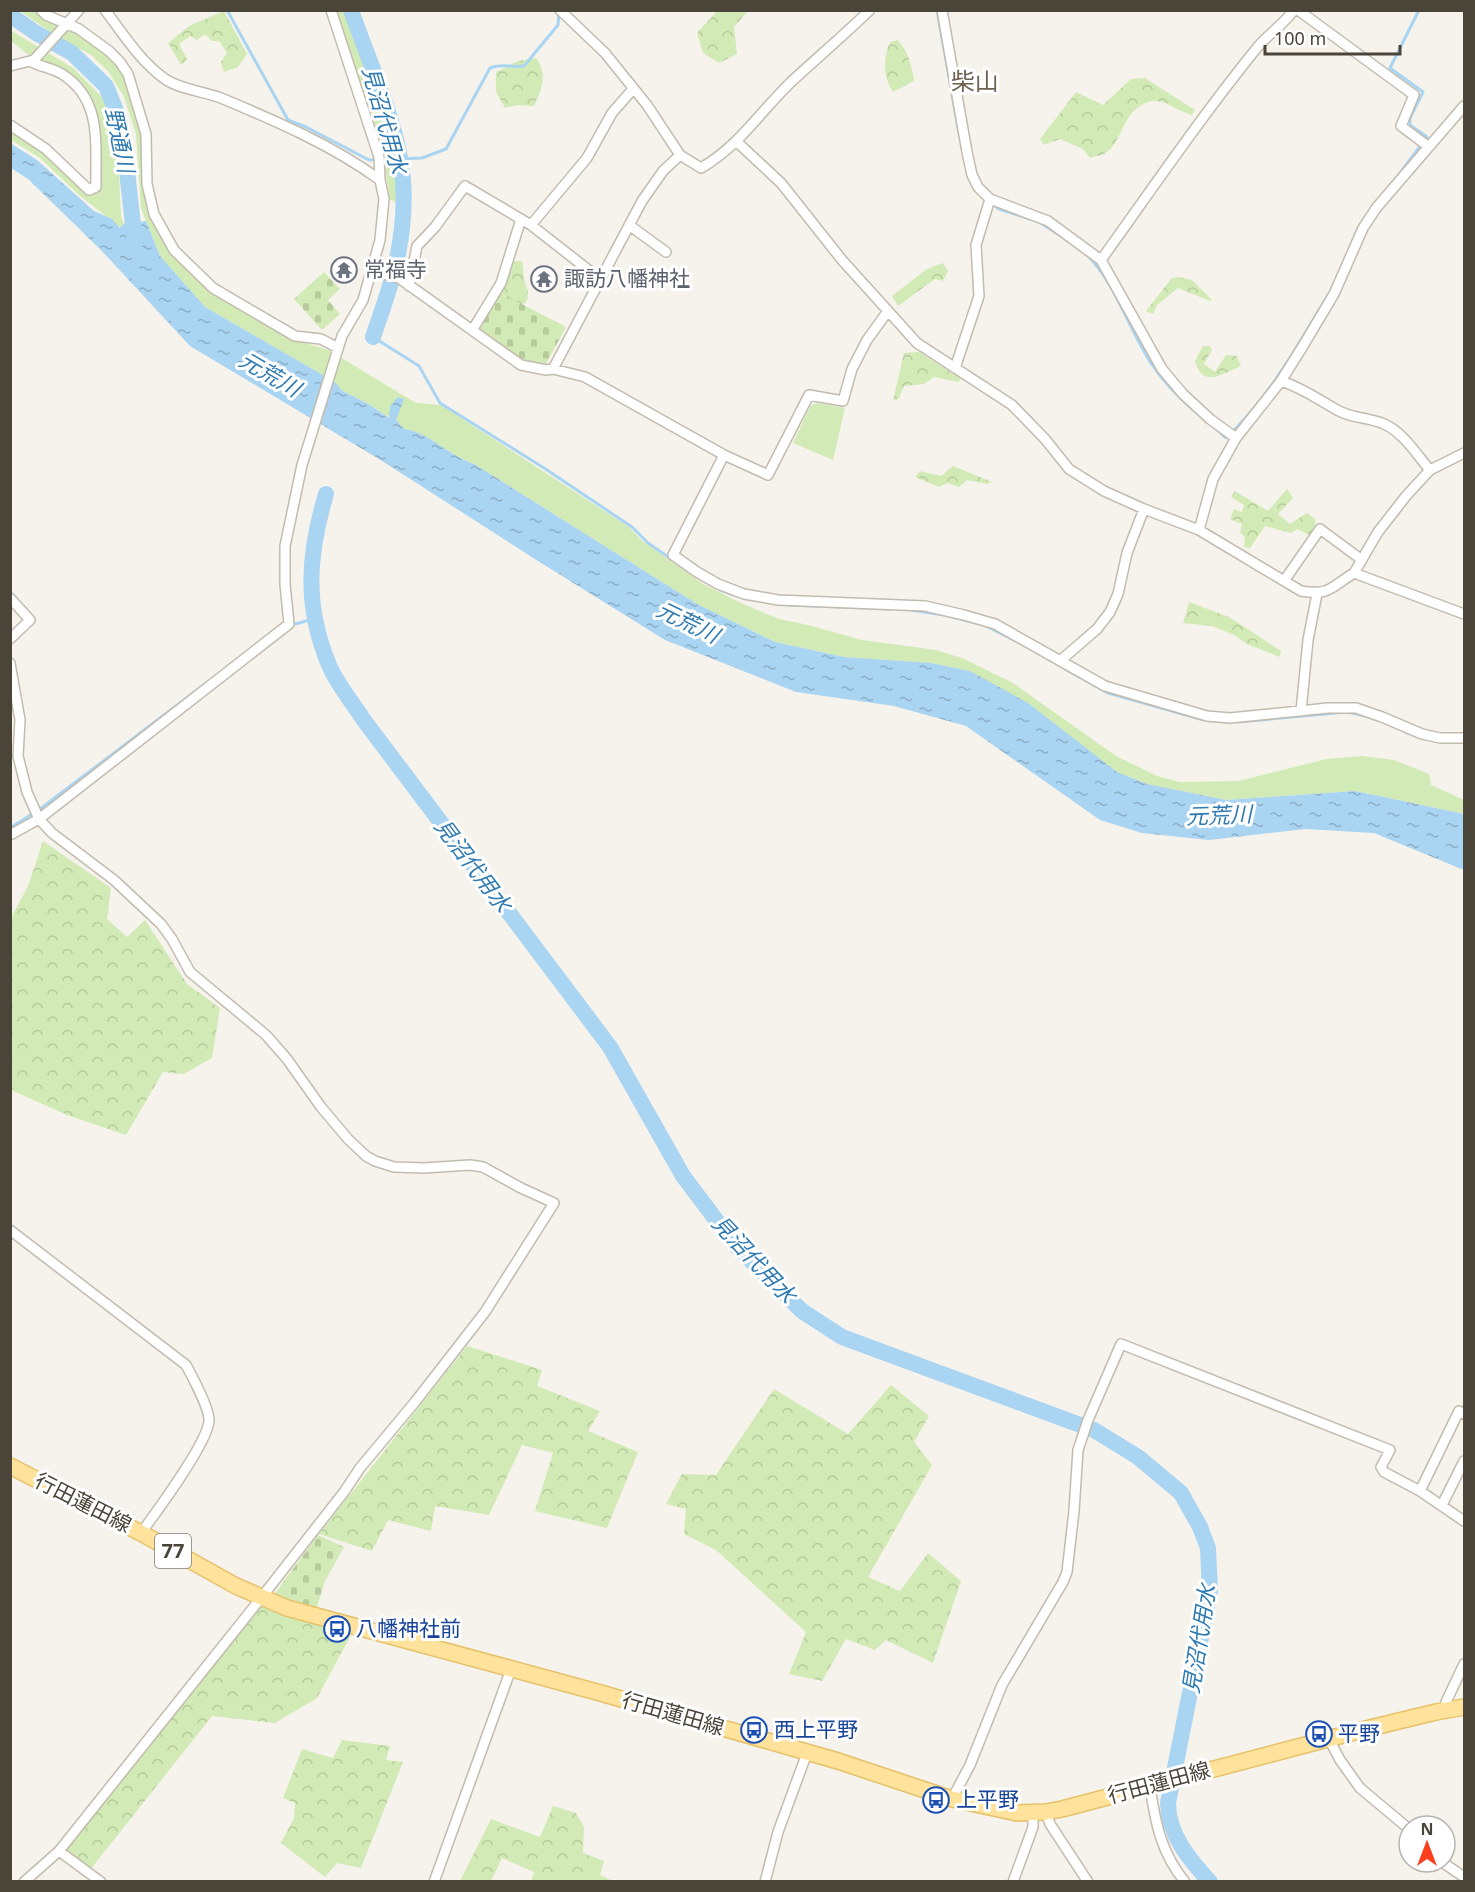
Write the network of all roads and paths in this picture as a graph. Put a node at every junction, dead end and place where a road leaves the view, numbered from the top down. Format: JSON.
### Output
{"nodes":[{"id":1,"x":41,"y":10,"type":"edge"},
{"id":2,"x":79,"y":10,"type":"edge"},
{"id":3,"x":105,"y":10,"type":"edge"},
{"id":4,"x":331,"y":10,"type":"edge"},
{"id":5,"x":870,"y":10,"type":"edge"},
{"id":6,"x":942,"y":10,"type":"edge"},
{"id":7,"x":1296,"y":10,"type":"edge"},
{"id":8,"x":561,"y":11,"type":"edge"},
{"id":9,"x":68,"y":24,"type":"junction"},
{"id":10,"x":33,"y":61,"type":"junction"},
{"id":11,"x":10,"y":66,"type":"edge"},
{"id":12,"x":633,"y":89,"type":"junction"},
{"id":13,"x":1464,"y":106,"type":"edge"},
{"id":14,"x":10,"y":125,"type":"edge"},
{"id":15,"x":737,"y":142,"type":"junction"},
{"id":16,"x":1429,"y":147,"type":"junction"},
{"id":17,"x":680,"y":155,"type":"junction"},
{"id":18,"x":380,"y":180,"type":"junction"},
{"id":19,"x":990,"y":199,"type":"junction"},
{"id":20,"x":521,"y":219,"type":"junction"},
{"id":21,"x":531,"y":225,"type":"junction"},
{"id":22,"x":629,"y":225,"type":"junction"},
{"id":23,"x":666,"y":252,"type":"dead end"},
{"id":24,"x":1101,"y":260,"type":"junction"},
{"id":25,"x":371,"y":271,"type":"junction"},
{"id":26,"x":600,"y":279,"type":"junction"},
{"id":27,"x":409,"y":286,"type":"junction"},
{"id":28,"x":888,"y":311,"type":"junction"},
{"id":29,"x":473,"y":329,"type":"junction"},
{"id":30,"x":337,"y":351,"type":"junction"},
{"id":31,"x":955,"y":368,"type":"junction"},
{"id":32,"x":553,"y":369,"type":"junction"},
{"id":33,"x":1281,"y":381,"type":"junction"},
{"id":34,"x":1236,"y":438,"type":"junction"},
{"id":35,"x":1464,"y":453,"type":"edge"},
{"id":36,"x":724,"y":455,"type":"junction"},
{"id":37,"x":1430,"y":470,"type":"junction"},
{"id":38,"x":1144,"y":509,"type":"junction"},
{"id":39,"x":1199,"y":530,"type":"junction"},
{"id":40,"x":1362,"y":560,"type":"junction"},
{"id":41,"x":1354,"y":573,"type":"junction"},
{"id":42,"x":1284,"y":581,"type":"junction"},
{"id":43,"x":1317,"y":594,"type":"junction"},
{"id":44,"x":10,"y":598,"type":"edge"},
{"id":45,"x":1464,"y":614,"type":"edge"},
{"id":46,"x":10,"y":639,"type":"edge"},
{"id":47,"x":1061,"y":660,"type":"junction"},
{"id":48,"x":10,"y":663,"type":"edge"},
{"id":49,"x":1301,"y":711,"type":"junction"},
{"id":50,"x":1464,"y":738,"type":"edge"},
{"id":51,"x":14,"y":750,"type":"edge"},
{"id":52,"x":39,"y":819,"type":"junction"},
{"id":53,"x":10,"y":835,"type":"edge"},
{"id":54,"x":10,"y":1230,"type":"edge"},
{"id":55,"x":1464,"y":1414,"type":"edge"},
{"id":56,"x":1464,"y":1461,"type":"edge"},
{"id":57,"x":10,"y":1466,"type":"edge"},
{"id":58,"x":1420,"y":1491,"type":"junction"},
{"id":59,"x":1442,"y":1505,"type":"junction"},
{"id":60,"x":1464,"y":1521,"type":"edge"},
{"id":61,"x":141,"y":1533,"type":"junction"},
{"id":62,"x":261,"y":1598,"type":"junction"},
{"id":63,"x":1464,"y":1664,"type":"edge"},
{"id":64,"x":511,"y":1669,"type":"junction"},
{"id":65,"x":1464,"y":1707,"type":"edge"},
{"id":66,"x":1446,"y":1710,"type":"junction"},
{"id":67,"x":1329,"y":1739,"type":"junction"},
{"id":68,"x":807,"y":1753,"type":"junction"},
{"id":69,"x":1152,"y":1785,"type":"junction"},
{"id":70,"x":952,"y":1799,"type":"junction"},
{"id":71,"x":1040,"y":1813,"type":"junction"},
{"id":72,"x":1397,"y":1819,"type":"edge"},
{"id":73,"x":58,"y":1851,"type":"junction"},
{"id":74,"x":24,"y":1881,"type":"edge"},
{"id":75,"x":101,"y":1881,"type":"edge"},
{"id":76,"x":434,"y":1881,"type":"edge"},
{"id":77,"x":765,"y":1881,"type":"edge"},
{"id":78,"x":1013,"y":1881,"type":"edge"},
{"id":79,"x":1088,"y":1881,"type":"edge"},
{"id":80,"x":1185,"y":1881,"type":"edge"}],
"edges":[{"from":1,"to":9,"type":"street"},
{"from":2,"to":9,"type":"street"},
{"from":3,"to":18,"type":"street"},
{"from":4,"to":18,"type":"street"},
{"from":5,"to":15,"type":"street"},
{"from":6,"to":19,"type":"street"},
{"from":7,"to":16,"type":"street"},
{"from":7,"to":24,"type":"street"},
{"from":8,"to":12,"type":"street"},
{"from":9,"to":10,"type":"street"},
{"from":9,"to":30,"type":"street"},
{"from":10,"to":11,"type":"street"},
{"from":10,"to":14,"type":"street"},
{"from":12,"to":17,"type":"street"},
{"from":12,"to":21,"type":"street"},
{"from":13,"to":16,"type":"street"},
{"from":15,"to":17,"type":"street"},
{"from":15,"to":28,"type":"street"},
{"from":16,"to":33,"type":"street"},
{"from":17,"to":22,"type":"street"},
{"from":18,"to":25,"type":"street"},
{"from":19,"to":24,"type":"street"},
{"from":19,"to":31,"type":"street"},
{"from":20,"to":21,"type":"street"},
{"from":20,"to":27,"type":"street"},
{"from":20,"to":29,"type":"street"},
{"from":21,"to":26,"type":"street"},
{"from":22,"to":23,"type":"street"},
{"from":22,"to":26,"type":"street"},
{"from":24,"to":34,"type":"street"},
{"from":25,"to":27,"type":"street"},
{"from":25,"to":30,"type":"street"},
{"from":26,"to":32,"type":"street"},
{"from":27,"to":29,"type":"street"},
{"from":28,"to":31,"type":"street"},
{"from":28,"to":36,"type":"street"},
{"from":29,"to":32,"type":"street"},
{"from":30,"to":52,"type":"street"},
{"from":31,"to":38,"type":"street"},
{"from":32,"to":36,"type":"street"},
{"from":33,"to":34,"type":"street"},
{"from":33,"to":37,"type":"street"},
{"from":34,"to":39,"type":"street"},
{"from":35,"to":37,"type":"street"},
{"from":36,"to":47,"type":"street"},
{"from":37,"to":40,"type":"street"},
{"from":38,"to":39,"type":"street"},
{"from":38,"to":47,"type":"street"},
{"from":39,"to":42,"type":"street"},
{"from":40,"to":41,"type":"street"},
{"from":40,"to":42,"type":"street"},
{"from":41,"to":43,"type":"street"},
{"from":41,"to":45,"type":"street"},
{"from":42,"to":43,"type":"street"},
{"from":43,"to":49,"type":"street"},
{"from":44,"to":46,"type":"street"},
{"from":47,"to":49,"type":"street"},
{"from":48,"to":51,"type":"street"},
{"from":49,"to":50,"type":"street"},
{"from":51,"to":52,"type":"street"},
{"from":52,"to":53,"type":"street"},
{"from":52,"to":62,"type":"street"},
{"from":54,"to":61,"type":"street"},
{"from":55,"to":58,"type":"street"},
{"from":56,"to":59,"type":"street"},
{"from":57,"to":61,"type":"main road","name":"行田蓮田線","number":"77"},
{"from":58,"to":59,"type":"street"},
{"from":58,"to":70,"type":"street"},
{"from":59,"to":60,"type":"street"},
{"from":61,"to":62,"type":"main road","name":"行田蓮田線","number":"77"},
{"from":62,"to":64,"type":"main road","name":"行田蓮田線","number":"77"},
{"from":62,"to":73,"type":"street"},
{"from":63,"to":66,"type":"street"},
{"from":64,"to":68,"type":"main road","name":"行田蓮田線","number":"77"},
{"from":64,"to":76,"type":"street"},
{"from":65,"to":66,"type":"main road","name":"行田蓮田線","number":"77"},
{"from":66,"to":67,"type":"main road","name":"行田蓮田線","number":"77"},
{"from":67,"to":69,"type":"main road","name":"行田蓮田線","number":"77"},
{"from":67,"to":72,"type":"street"},
{"from":68,"to":70,"type":"main road","name":"行田蓮田線","number":"77"},
{"from":68,"to":77,"type":"street"},
{"from":69,"to":71,"type":"main road","name":"行田蓮田線","number":"77"},
{"from":69,"to":80,"type":"street"},
{"from":70,"to":71,"type":"main road","name":"行田蓮田線","number":"77"},
{"from":71,"to":78,"type":"street"},
{"from":71,"to":79,"type":"street"},
{"from":73,"to":74,"type":"street"},
{"from":73,"to":75,"type":"street"}]}
